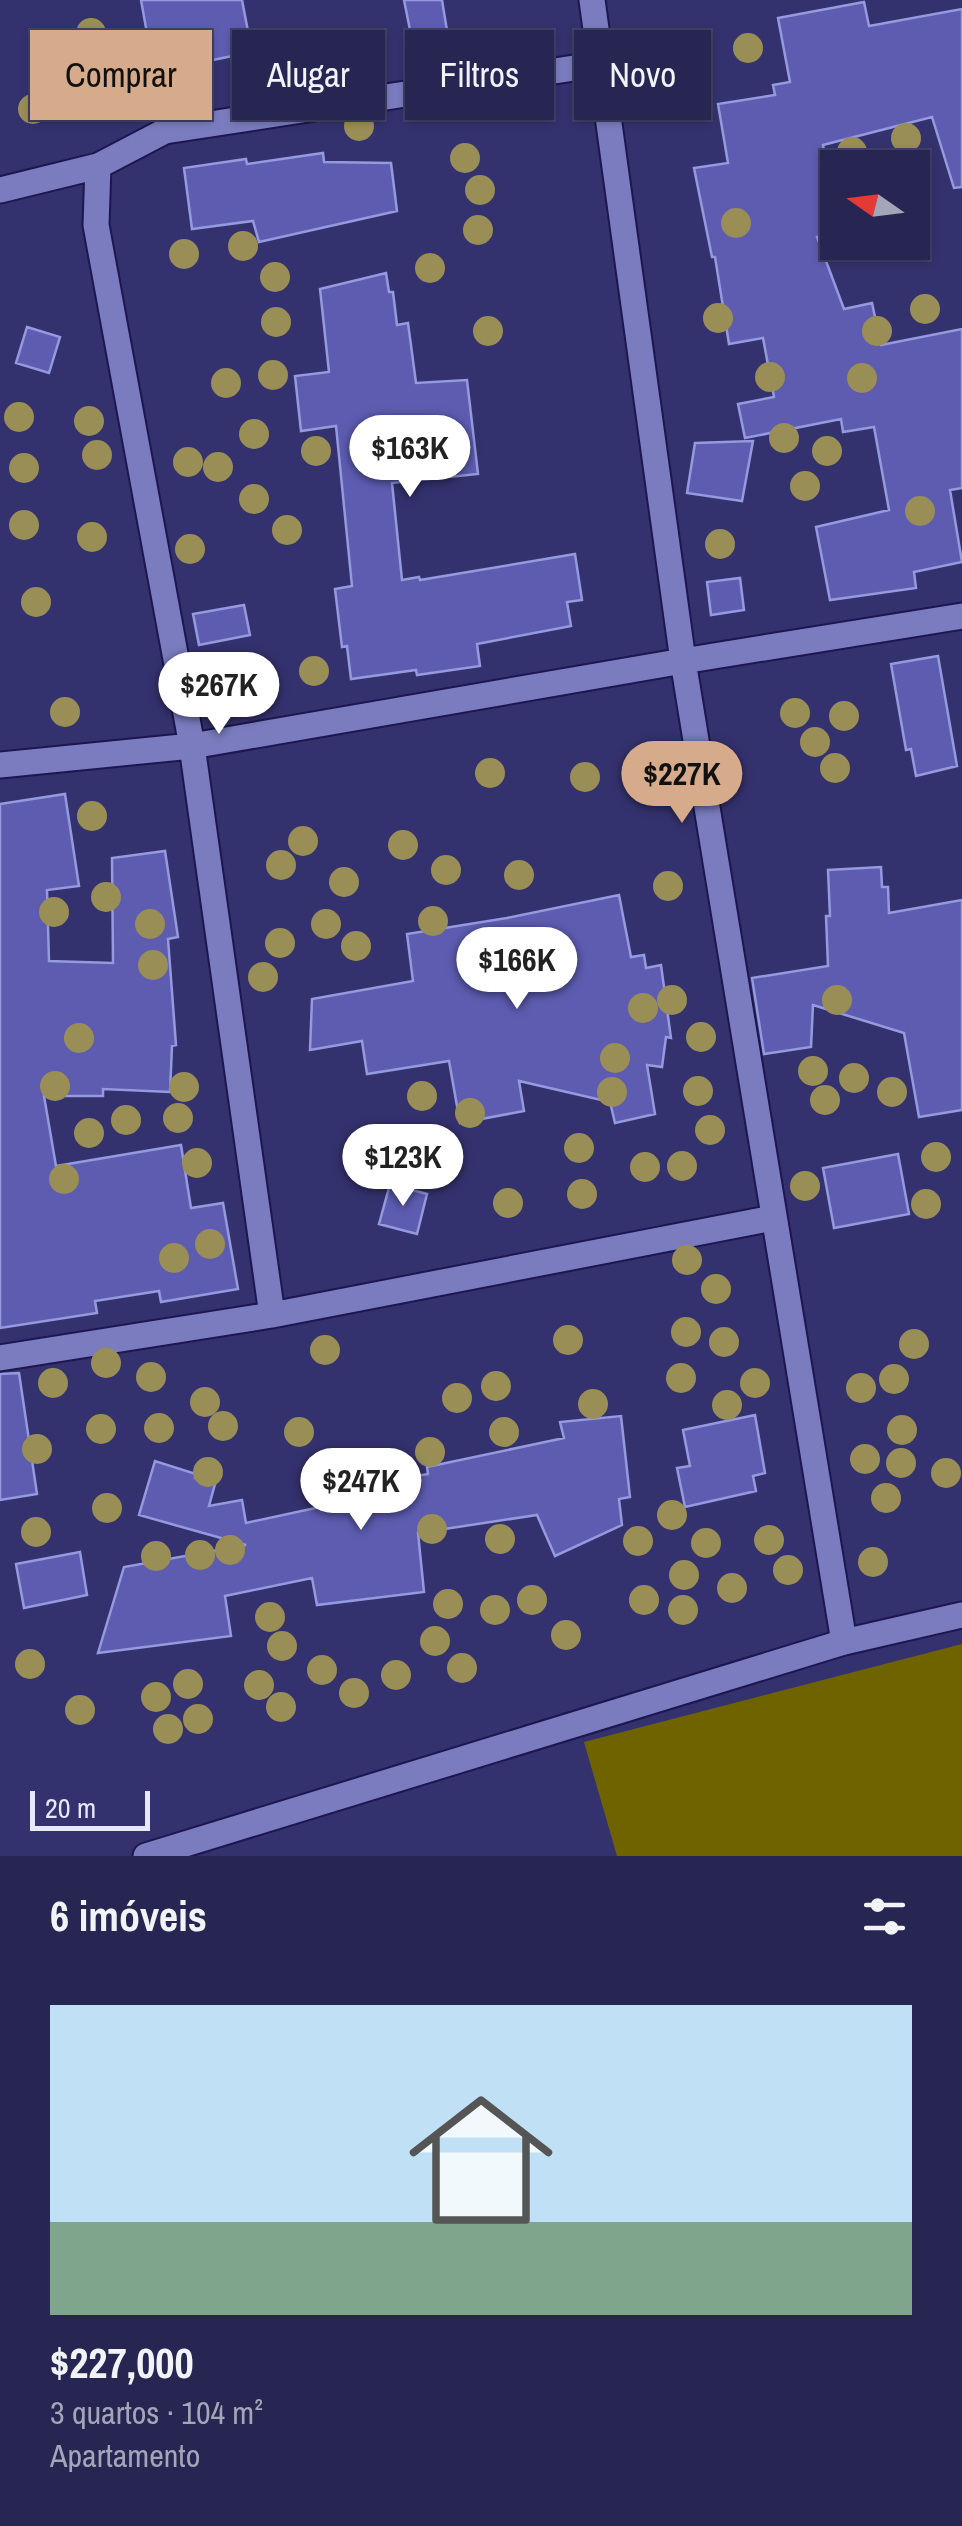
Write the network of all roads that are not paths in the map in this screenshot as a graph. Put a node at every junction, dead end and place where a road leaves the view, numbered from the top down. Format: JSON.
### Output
{"nodes":[{"id":1,"x":592,"y":0,"type":"edge"},
{"id":2,"x":596,"y":30,"type":"edge"},
{"id":3,"x":574,"y":68,"type":"edge"},
{"id":4,"x":608,"y":120,"type":"edge"},
{"id":5,"x":98,"y":166,"type":"junction"},
{"id":6,"x":0,"y":190,"type":"edge"},
{"id":7,"x":962,"y":616,"type":"edge"},
{"id":8,"x":683,"y":661,"type":"junction"},
{"id":9,"x":192,"y":746,"type":"junction"},
{"id":10,"x":0,"y":765,"type":"edge"},
{"id":11,"x":773,"y":1218,"type":"junction"},
{"id":12,"x":272,"y":1315,"type":"junction"},
{"id":13,"x":0,"y":1358,"type":"edge"},
{"id":14,"x":962,"y":1616,"type":"edge"},
{"id":15,"x":844,"y":1642,"type":"junction"},
{"id":16,"x":146,"y":1856,"type":"edge"}],
"edges":[{"from":1,"to":2,"type":"street"},
{"from":3,"to":5,"type":"street"},
{"from":4,"to":8,"type":"street"},
{"from":5,"to":6,"type":"street"},
{"from":5,"to":9,"type":"street"},
{"from":7,"to":8,"type":"street"},
{"from":8,"to":9,"type":"street"},
{"from":8,"to":11,"type":"street"},
{"from":9,"to":10,"type":"street"},
{"from":9,"to":12,"type":"street"},
{"from":11,"to":12,"type":"street"},
{"from":11,"to":15,"type":"street"},
{"from":12,"to":13,"type":"street"},
{"from":14,"to":15,"type":"street"},
{"from":15,"to":16,"type":"street"}]}
